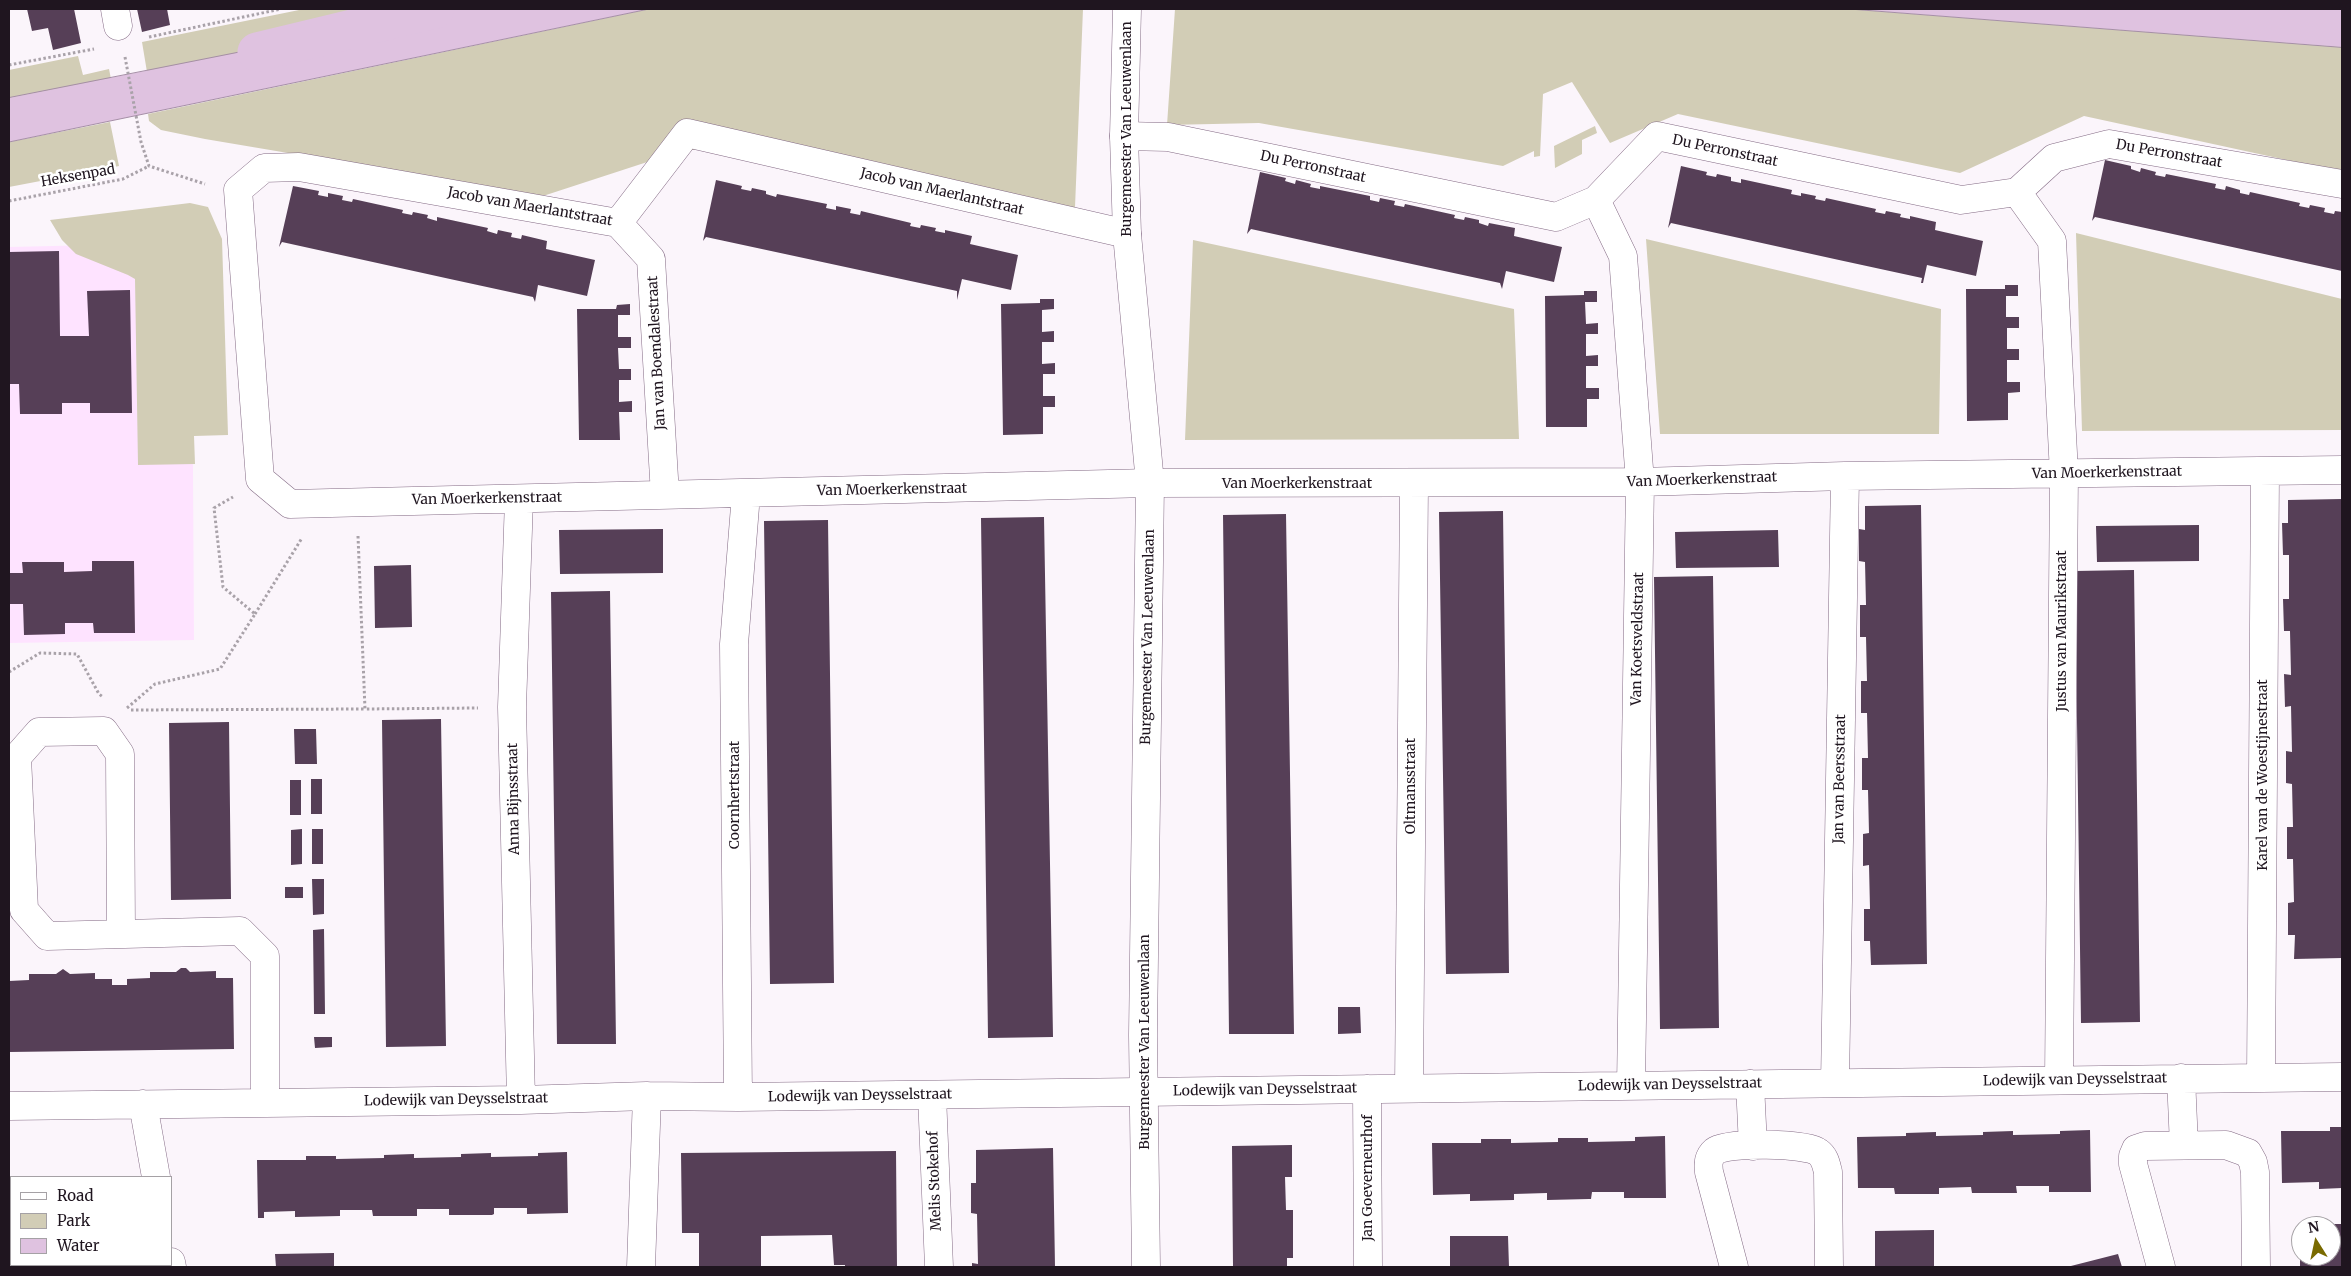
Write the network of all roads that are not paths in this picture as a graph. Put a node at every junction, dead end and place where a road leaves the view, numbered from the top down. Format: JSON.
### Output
{"nodes":[{"id":1,"x":1128,"y":9,"type":"edge"},
{"id":2,"x":1124,"y":136,"type":"junction"},
{"id":3,"x":2342,"y":184,"type":"edge"},
{"id":4,"x":2017,"y":192,"type":"junction"},
{"id":5,"x":1596,"y":200,"type":"junction"},
{"id":6,"x":618,"y":223,"type":"junction"},
{"id":7,"x":1127,"y":234,"type":"junction"},
{"id":8,"x":2342,"y":470,"type":"edge"},
{"id":9,"x":2265,"y":472,"type":"junction"},
{"id":10,"x":2064,"y":473,"type":"junction"},
{"id":11,"x":1845,"y":476,"type":"junction"},
{"id":12,"x":261,"y":480,"type":"joint"},
{"id":13,"x":1640,"y":482,"type":"junction"},
{"id":14,"x":1150,"y":484,"type":"junction"},
{"id":15,"x":1414,"y":484,"type":"junction"},
{"id":16,"x":746,"y":494,"type":"junction"},
{"id":17,"x":665,"y":496,"type":"junction"},
{"id":18,"x":519,"y":499,"type":"junction"},
{"id":19,"x":121,"y":934,"type":"junction"},
{"id":20,"x":2342,"y":1077,"type":"edge"},
{"id":21,"x":2181,"y":1078,"type":"junction"},
{"id":22,"x":2261,"y":1078,"type":"junction"},
{"id":23,"x":2060,"y":1080,"type":"junction"},
{"id":24,"x":1835,"y":1083,"type":"junction"},
{"id":25,"x":1750,"y":1084,"type":"junction"},
{"id":26,"x":1632,"y":1086,"type":"junction"},
{"id":27,"x":1409,"y":1088,"type":"junction"},
{"id":28,"x":1367,"y":1089,"type":"junction"},
{"id":29,"x":1144,"y":1092,"type":"junction"},
{"id":30,"x":932,"y":1094,"type":"junction"},
{"id":31,"x":647,"y":1096,"type":"junction"},
{"id":32,"x":738,"y":1097,"type":"junction"},
{"id":33,"x":521,"y":1100,"type":"junction"},
{"id":34,"x":265,"y":1103,"type":"junction"},
{"id":35,"x":143,"y":1104,"type":"junction"},
{"id":36,"x":9,"y":1106,"type":"edge"},
{"id":37,"x":2184,"y":1145,"type":"junction"},
{"id":38,"x":1753,"y":1146,"type":"junction"},
{"id":39,"x":156,"y":1176,"type":"edge"},
{"id":40,"x":642,"y":1267,"type":"edge"},
{"id":41,"x":938,"y":1267,"type":"edge"},
{"id":42,"x":1146,"y":1267,"type":"edge"},
{"id":43,"x":1368,"y":1267,"type":"edge"},
{"id":44,"x":1734,"y":1267,"type":"edge"},
{"id":45,"x":1829,"y":1267,"type":"edge"},
{"id":46,"x":2161,"y":1267,"type":"edge"},
{"id":47,"x":2256,"y":1267,"type":"edge"}],
"edges":[{"from":1,"to":2,"type":"street","name":"Burgemeester Van Leeuwenlaan"},
{"from":2,"to":5,"type":"street","name":"Du Perronstraat"},
{"from":2,"to":7,"type":"street","name":"Burgemeester Van Leeuwenlaan"},
{"from":3,"to":4,"type":"street","name":"Du Perronstraat"},
{"from":4,"to":5,"type":"street","name":"Du Perronstraat"},
{"from":4,"to":10,"type":"street","name":"Justus van Maurikstraat"},
{"from":5,"to":13,"type":"street","name":"Van Koetsveldstraat"},
{"from":6,"to":7,"type":"street","name":"Jacob van Maerlantstraat"},
{"from":6,"to":12,"type":"street","name":"Jacob van Maerlantstraat"},
{"from":6,"to":17,"type":"street","name":"Jan van Boendalestraat"},
{"from":7,"to":14,"type":"street","name":"Burgemeester Van Leeuwenlaan"},
{"from":8,"to":9,"type":"street","name":"Van Moerkerkenstraat"},
{"from":9,"to":10,"type":"street","name":"Van Moerkerkenstraat"},
{"from":9,"to":22,"type":"street","name":"Karel van de Woestijnestraat"},
{"from":10,"to":11,"type":"street","name":"Van Moerkerkenstraat"},
{"from":10,"to":23,"type":"street","name":"Justus van Maurikstraat"},
{"from":11,"to":13,"type":"street","name":"Van Moerkerkenstraat"},
{"from":11,"to":24,"type":"street","name":"Jan van Beersstraat"},
{"from":12,"to":18,"type":"street","name":"Van Moerkerkenstraat"},
{"from":13,"to":15,"type":"street","name":"Van Moerkerkenstraat"},
{"from":13,"to":26,"type":"street","name":"Van Koetsveldstraat"},
{"from":14,"to":15,"type":"street","name":"Van Moerkerkenstraat"},
{"from":14,"to":16,"type":"street","name":"Van Moerkerkenstraat"},
{"from":14,"to":29,"type":"street","name":"Burgemeester Van Leeuwenlaan"},
{"from":15,"to":27,"type":"street","name":"Oltmansstraat"},
{"from":16,"to":17,"type":"street","name":"Van Moerkerkenstraat"},
{"from":16,"to":32,"type":"street","name":"Coornhertstraat"},
{"from":17,"to":18,"type":"street","name":"Van Moerkerkenstraat"},
{"from":18,"to":33,"type":"street","name":"Anna Bijnsstraat"},
{"from":19,"to":19,"type":"street"},
{"from":19,"to":34,"type":"street"},
{"from":20,"to":22,"type":"street","name":"Lodewijk van Deysselstraat"},
{"from":21,"to":22,"type":"street","name":"Lodewijk van Deysselstraat"},
{"from":21,"to":23,"type":"street","name":"Lodewijk van Deysselstraat"},
{"from":21,"to":37,"type":"street"},
{"from":23,"to":24,"type":"street","name":"Lodewijk van Deysselstraat"},
{"from":24,"to":25,"type":"street","name":"Lodewijk van Deysselstraat"},
{"from":25,"to":26,"type":"street","name":"Lodewijk van Deysselstraat"},
{"from":25,"to":38,"type":"street"},
{"from":26,"to":27,"type":"street","name":"Lodewijk van Deysselstraat"},
{"from":27,"to":28,"type":"street","name":"Lodewijk van Deysselstraat"},
{"from":28,"to":29,"type":"street","name":"Lodewijk van Deysselstraat"},
{"from":28,"to":43,"type":"street","name":"Jan Goeverneurhof"},
{"from":29,"to":30,"type":"street","name":"Lodewijk van Deysselstraat"},
{"from":29,"to":42,"type":"street","name":"Burgemeester Van Leeuwenlaan"},
{"from":30,"to":32,"type":"street","name":"Lodewijk van Deysselstraat"},
{"from":30,"to":41,"type":"street","name":"Melis Stokehof"},
{"from":31,"to":32,"type":"street","name":"Lodewijk van Deysselstraat"},
{"from":31,"to":33,"type":"street","name":"Lodewijk van Deysselstraat"},
{"from":31,"to":40,"type":"street"},
{"from":33,"to":34,"type":"street","name":"Lodewijk van Deysselstraat"},
{"from":34,"to":35,"type":"street","name":"Lodewijk van Deysselstraat"},
{"from":35,"to":36,"type":"street","name":"Lodewijk van Deysselstraat"},
{"from":35,"to":39,"type":"street"},
{"from":37,"to":46,"type":"street"},
{"from":37,"to":47,"type":"street"},
{"from":38,"to":44,"type":"street"},
{"from":38,"to":45,"type":"street"}]}
